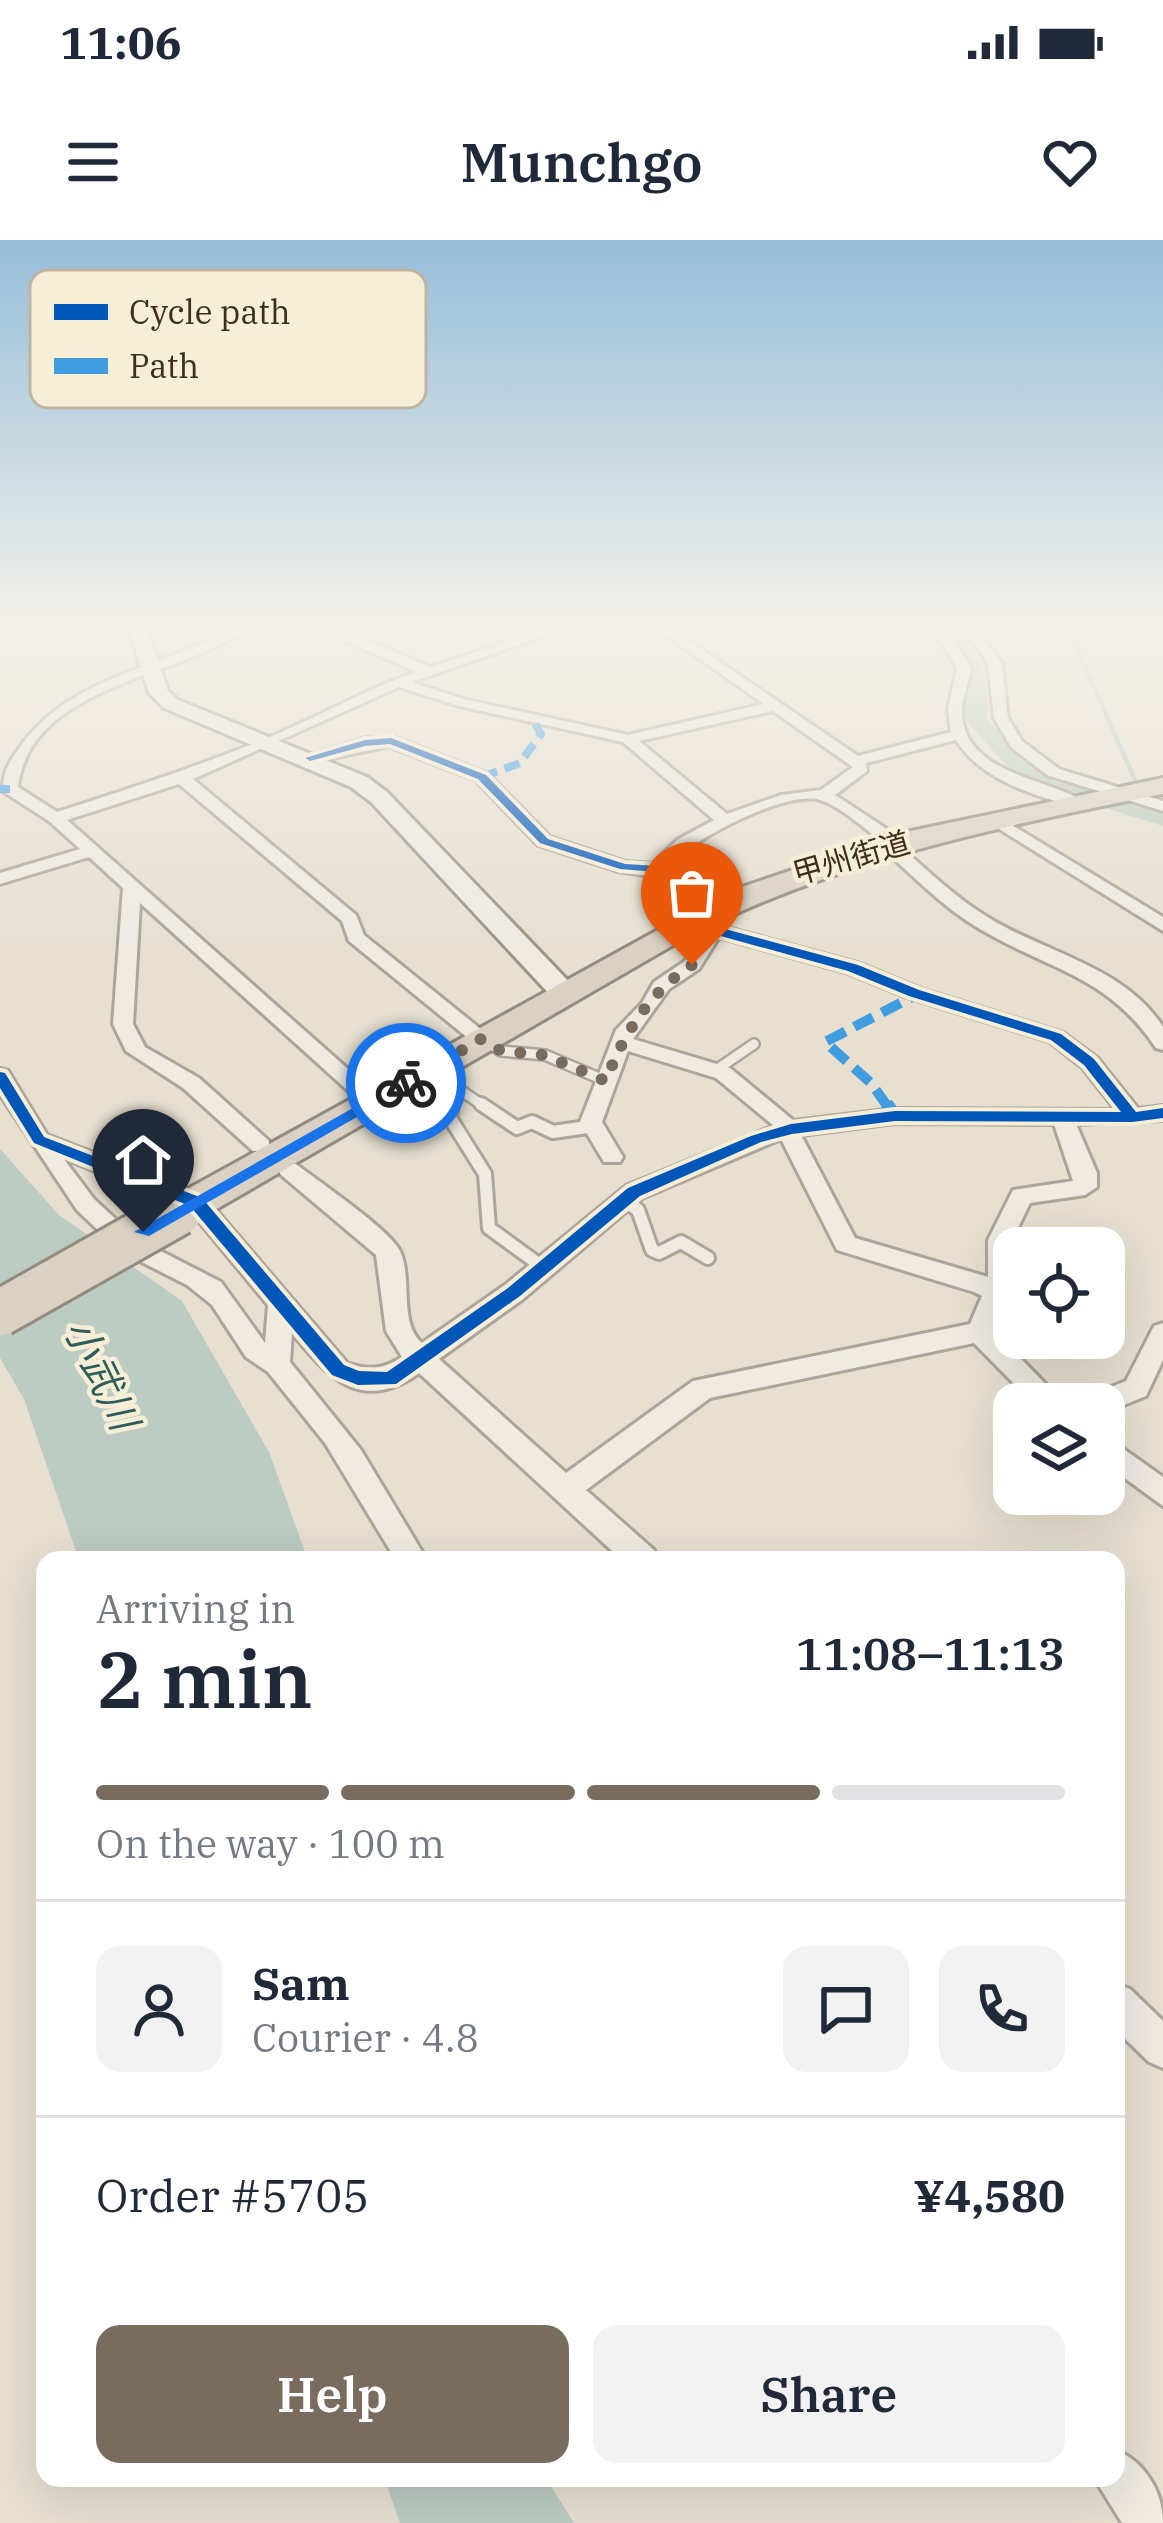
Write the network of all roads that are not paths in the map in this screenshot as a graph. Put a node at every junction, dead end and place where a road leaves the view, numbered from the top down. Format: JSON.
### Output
{"nodes":[{"id":1,"x":42,"y":733,"type":"edge"},
{"id":2,"x":244,"y":733,"type":"edge"},
{"id":3,"x":300,"y":733,"type":"edge"},
{"id":4,"x":598,"y":733,"type":"edge"},
{"id":5,"x":657,"y":733,"type":"edge"},
{"id":6,"x":815,"y":733,"type":"edge"},
{"id":7,"x":1009,"y":733,"type":"edge"},
{"id":8,"x":959,"y":734,"type":"joint"},
{"id":9,"x":628,"y":739,"type":"junction"},
{"id":10,"x":365,"y":742,"type":"junction"},
{"id":11,"x":276,"y":745,"type":"junction"},
{"id":12,"x":310,"y":758,"type":"junction"},
{"id":13,"x":856,"y":761,"type":"junction"},
{"id":14,"x":182,"y":778,"type":"junction"},
{"id":15,"x":1163,"y":786,"type":"edge"},
{"id":16,"x":1121,"y":794,"type":"junction"},
{"id":17,"x":824,"y":795,"type":"junction"},
{"id":18,"x":1079,"y":803,"type":"junction"},
{"id":19,"x":1163,"y":806,"type":"edge"},
{"id":20,"x":55,"y":818,"type":"junction"},
{"id":21,"x":726,"y":820,"type":"junction"},
{"id":22,"x":997,"y":821,"type":"junction"},
{"id":23,"x":893,"y":844,"type":"junction"},
{"id":24,"x":92,"y":851,"type":"junction"},
{"id":25,"x":658,"y":868,"type":"junction"},
{"id":26,"x":0,"y":879,"type":"edge"},
{"id":27,"x":132,"y":888,"type":"junction"},
{"id":28,"x":712,"y":918,"type":"junction"},
{"id":29,"x":1163,"y":925,"type":"edge"},
{"id":30,"x":564,"y":993,"type":"junction"},
{"id":31,"x":481,"y":1039,"type":"junction"},
{"id":32,"x":621,"y":1042,"type":"junction"},
{"id":33,"x":754,"y":1044,"type":"dead end"},
{"id":34,"x":1163,"y":1044,"type":"edge"},
{"id":35,"x":716,"y":1070,"type":"junction"},
{"id":36,"x":0,"y":1076,"type":"edge"},
{"id":37,"x":442,"y":1079,"type":"junction"},
{"id":38,"x":606,"y":1081,"type":"junction"},
{"id":39,"x":374,"y":1101,"type":"junction"},
{"id":40,"x":1163,"y":1113,"type":"edge"},
{"id":41,"x":1062,"y":1116,"type":"junction"},
{"id":42,"x":1132,"y":1118,"type":"junction"},
{"id":43,"x":594,"y":1126,"type":"junction"},
{"id":44,"x":790,"y":1129,"type":"junction"},
{"id":45,"x":39,"y":1140,"type":"junction"},
{"id":46,"x":261,"y":1146,"type":"dead end"},
{"id":47,"x":612,"y":1157,"type":"dead end"},
{"id":48,"x":288,"y":1169,"type":"dead end"},
{"id":49,"x":624,"y":1200,"type":"junction"},
{"id":50,"x":187,"y":1207,"type":"junction"},
{"id":51,"x":1006,"y":1227,"type":"edge"},
{"id":52,"x":708,"y":1258,"type":"dead end"},
{"id":53,"x":544,"y":1268,"type":"junction"},
{"id":54,"x":993,"y":1291,"type":"edge"},
{"id":55,"x":993,"y":1300,"type":"edge"},
{"id":56,"x":281,"y":1302,"type":"junction"},
{"id":57,"x":0,"y":1313,"type":"edge"},
{"id":58,"x":979,"y":1332,"type":"junction"},
{"id":59,"x":1163,"y":1333,"type":"edge"},
{"id":60,"x":422,"y":1356,"type":"junction"},
{"id":61,"x":277,"y":1365,"type":"junction"},
{"id":62,"x":1030,"y":1383,"type":"edge"},
{"id":63,"x":1125,"y":1393,"type":"edge"},
{"id":64,"x":1125,"y":1463,"type":"edge"},
{"id":65,"x":566,"y":1489,"type":"junction"},
{"id":66,"x":1163,"y":1493,"type":"edge"},
{"id":67,"x":407,"y":1551,"type":"edge"},
{"id":68,"x":633,"y":1551,"type":"edge"},
{"id":69,"x":1125,"y":2012,"type":"edge"},
{"id":70,"x":1163,"y":2048,"type":"edge"},
{"id":71,"x":1125,"y":2487,"type":"edge"},
{"id":72,"x":1151,"y":2523,"type":"edge"}],
"edges":[{"from":1,"to":20,"type":"street"},
{"from":2,"to":11,"type":"street"},
{"from":3,"to":11,"type":"street"},
{"from":4,"to":9,"type":"street"},
{"from":5,"to":9,"type":"street"},
{"from":6,"to":13,"type":"street"},
{"from":7,"to":16,"type":"street"},
{"from":8,"to":13,"type":"street"},
{"from":8,"to":18,"type":"street"},
{"from":9,"to":21,"type":"street"},
{"from":10,"to":11,"type":"street"},
{"from":10,"to":12,"type":"street"},
{"from":10,"to":25,"type":"street"},
{"from":11,"to":12,"type":"street"},
{"from":11,"to":14,"type":"street"},
{"from":12,"to":30,"type":"street"},
{"from":13,"to":17,"type":"street"},
{"from":14,"to":20,"type":"street"},
{"from":14,"to":31,"type":"street"},
{"from":15,"to":16,"type":"highway","name":"甲州街道"},
{"from":16,"to":18,"type":"highway","name":"甲州街道"},
{"from":16,"to":19,"type":"street"},
{"from":17,"to":21,"type":"street"},
{"from":17,"to":23,"type":"street"},
{"from":18,"to":22,"type":"highway","name":"甲州街道"},
{"from":20,"to":24,"type":"street"},
{"from":21,"to":25,"type":"street"},
{"from":22,"to":23,"type":"highway","name":"甲州街道"},
{"from":22,"to":29,"type":"street"},
{"from":23,"to":28,"type":"highway","name":"甲州街道"},
{"from":23,"to":34,"type":"street"},
{"from":24,"to":26,"type":"street"},
{"from":24,"to":27,"type":"street"},
{"from":25,"to":28,"type":"street"},
{"from":27,"to":39,"type":"street"},
{"from":27,"to":46,"type":"street"},
{"from":28,"to":30,"type":"highway","name":"甲州街道"},
{"from":28,"to":32,"type":"street"},
{"from":28,"to":42,"type":"street"},
{"from":30,"to":31,"type":"highway","name":"甲州街道"},
{"from":31,"to":37,"type":"highway","name":"甲州街道"},
{"from":31,"to":38,"type":"lane"},
{"from":32,"to":35,"type":"street"},
{"from":32,"to":38,"type":"street"},
{"from":33,"to":35,"type":"lane"},
{"from":35,"to":44,"type":"street"},
{"from":36,"to":45,"type":"street"},
{"from":37,"to":39,"type":"highway","name":"甲州街道"},
{"from":37,"to":43,"type":"lane"},
{"from":37,"to":53,"type":"lane"},
{"from":38,"to":43,"type":"street"},
{"from":39,"to":50,"type":"highway","name":"甲州街道"},
{"from":40,"to":42,"type":"street"},
{"from":41,"to":42,"type":"street"},
{"from":41,"to":44,"type":"street"},
{"from":41,"to":51,"type":"street"},
{"from":43,"to":47,"type":"street"},
{"from":44,"to":49,"type":"street"},
{"from":44,"to":54,"type":"street"},
{"from":45,"to":50,"type":"street"},
{"from":45,"to":61,"type":"street"},
{"from":48,"to":60,"type":"street"},
{"from":49,"to":52,"type":"lane"},
{"from":49,"to":53,"type":"street"},
{"from":50,"to":56,"type":"street"},
{"from":50,"to":57,"type":"highway","name":"甲州街道","bridge":true},
{"from":53,"to":60,"type":"street"},
{"from":55,"to":58,"type":"street"},
{"from":56,"to":60,"type":"street"},
{"from":56,"to":61,"type":"street"},
{"from":58,"to":62,"type":"street"},
{"from":58,"to":65,"type":"street"},
{"from":59,"to":63,"type":"street"},
{"from":60,"to":65,"type":"street"},
{"from":61,"to":67,"type":"street"},
{"from":64,"to":66,"type":"street"},
{"from":65,"to":68,"type":"street"},
{"from":69,"to":70,"type":"street"},
{"from":71,"to":72,"type":"street"}]}
